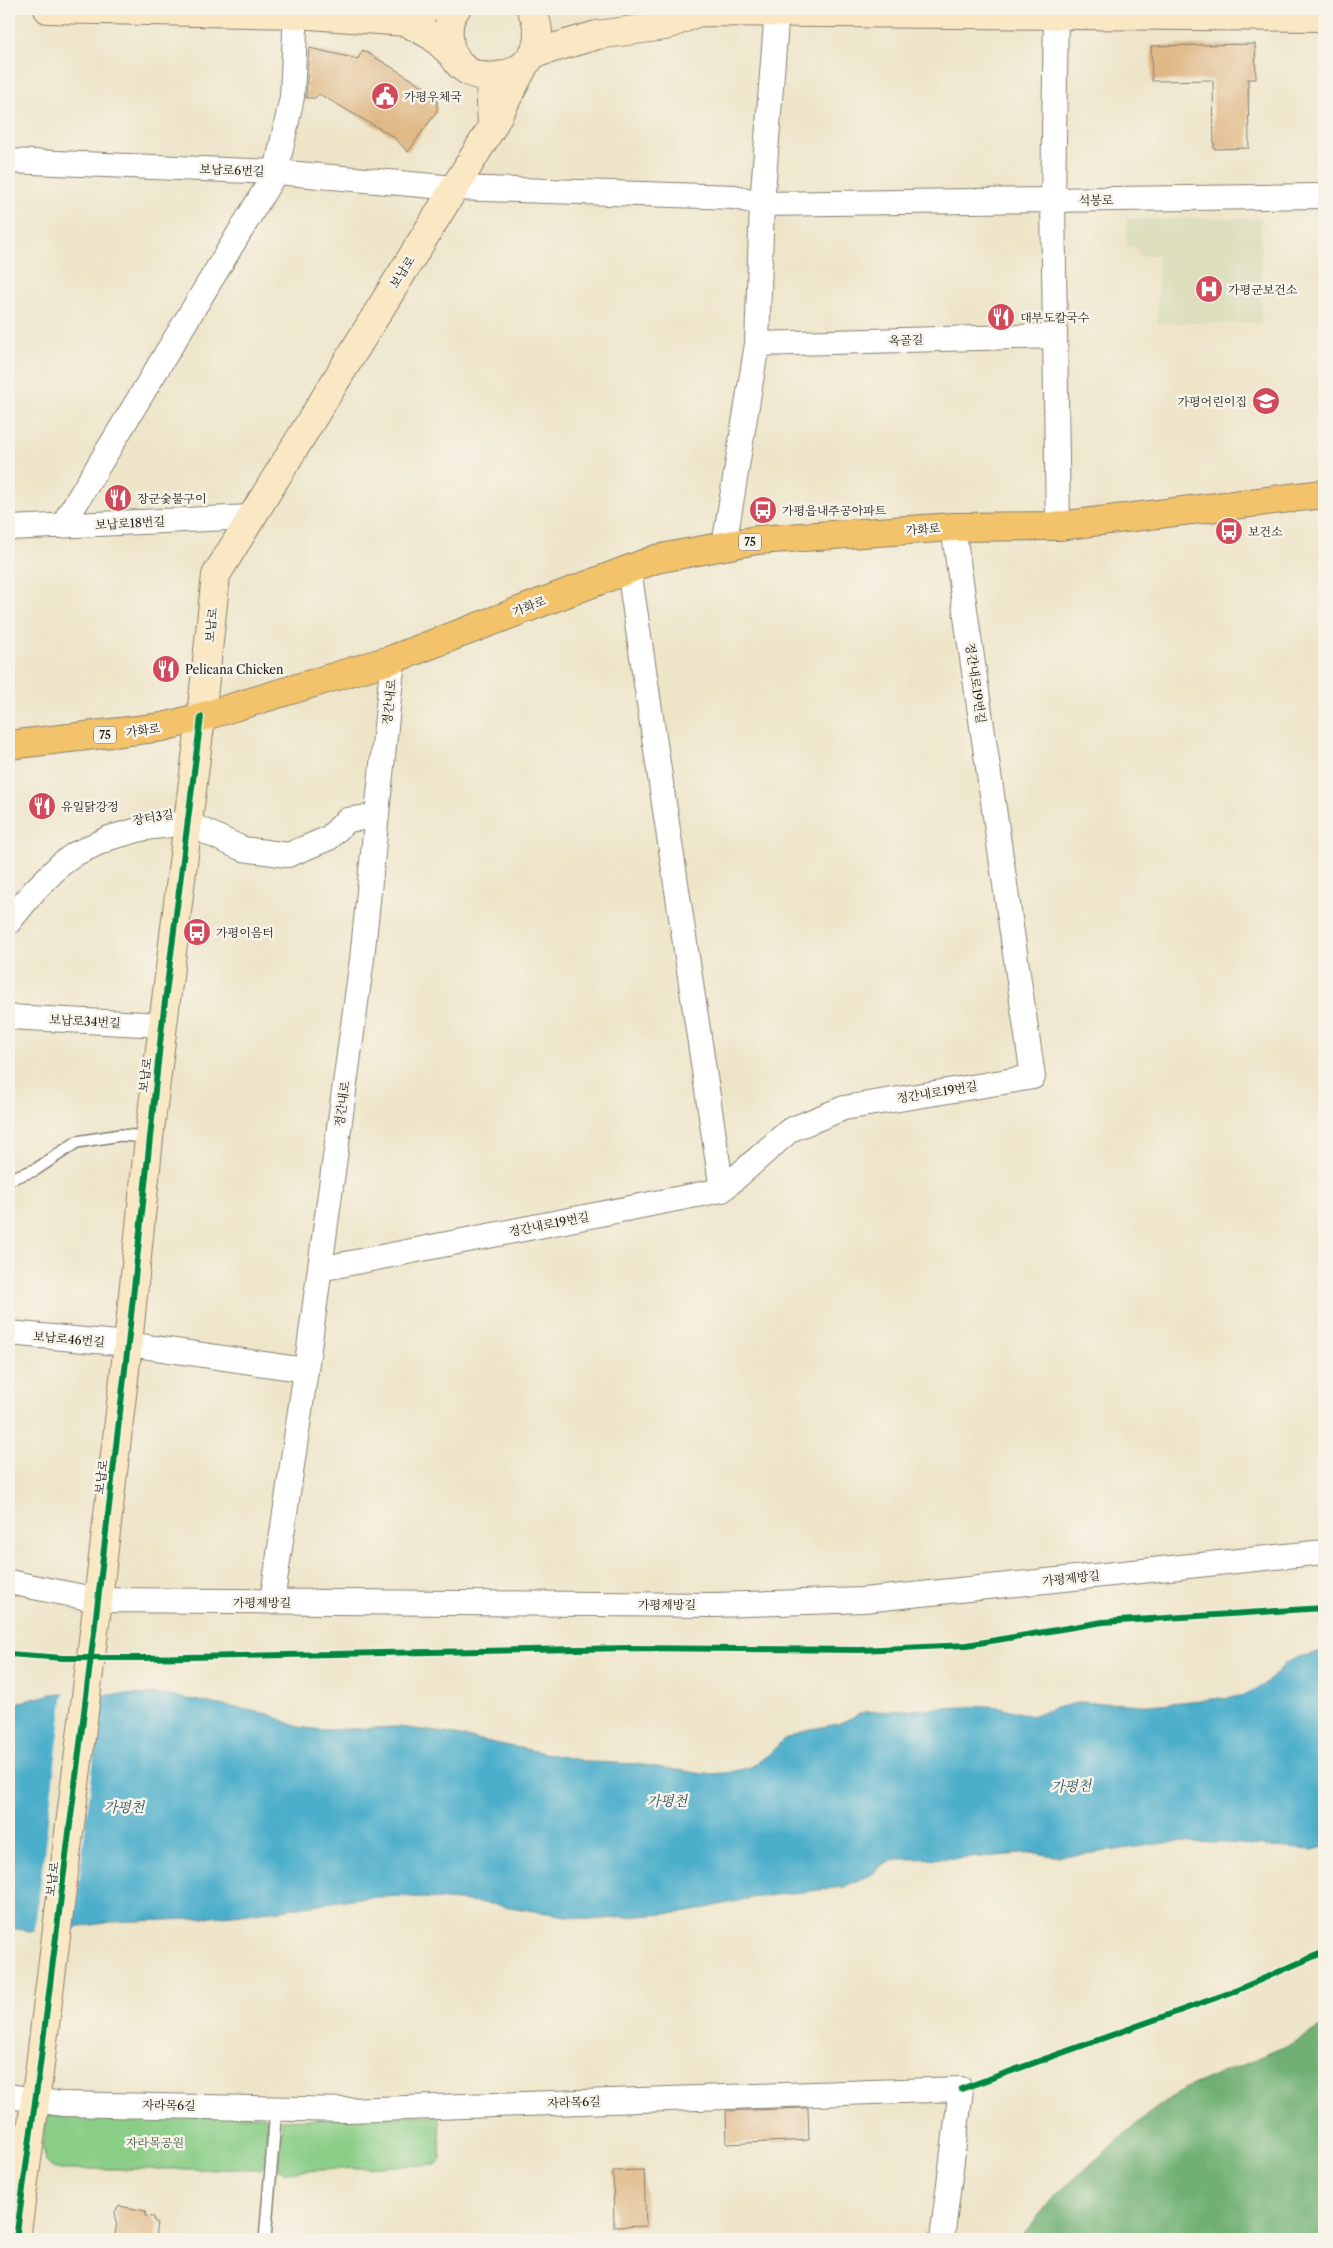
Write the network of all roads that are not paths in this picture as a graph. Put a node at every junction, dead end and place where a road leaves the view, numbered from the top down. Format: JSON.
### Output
{"nodes":[{"id":1,"x":48,"y":9,"type":"edge"},
{"id":2,"x":456,"y":9,"type":"edge"},
{"id":3,"x":532,"y":9,"type":"edge"},
{"id":4,"x":536,"y":9,"type":"edge"},
{"id":5,"x":296,"y":11,"type":"edge"},
{"id":6,"x":694,"y":11,"type":"edge"},
{"id":7,"x":776,"y":11,"type":"edge"},
{"id":8,"x":948,"y":12,"type":"edge"},
{"id":9,"x":1295,"y":13,"type":"edge"},
{"id":10,"x":1056,"y":15,"type":"junction"},
{"id":11,"x":417,"y":16,"type":"edge"},
{"id":12,"x":1324,"y":17,"type":"edge"},
{"id":13,"x":455,"y":57,"type":"junction"},
{"id":14,"x":529,"y":59,"type":"junction"},
{"id":15,"x":490,"y":78,"type":"junction"},
{"id":16,"x":492,"y":126,"type":"junction"},
{"id":17,"x":9,"y":160,"type":"edge"},
{"id":18,"x":276,"y":172,"type":"junction"},
{"id":19,"x":455,"y":188,"type":"junction"},
{"id":20,"x":1324,"y":196,"type":"edge"},
{"id":21,"x":1053,"y":200,"type":"junction"},
{"id":22,"x":762,"y":204,"type":"junction"},
{"id":23,"x":1055,"y":336,"type":"junction"},
{"id":24,"x":757,"y":344,"type":"junction"},
{"id":25,"x":1324,"y":494,"type":"edge"},
{"id":26,"x":251,"y":517,"type":"junction"},
{"id":27,"x":62,"y":526,"type":"junction"},
{"id":28,"x":1058,"y":526,"type":"junction"},
{"id":29,"x":953,"y":527,"type":"junction"},
{"id":30,"x":9,"y":528,"type":"edge"},
{"id":31,"x":724,"y":546,"type":"junction"},
{"id":32,"x":629,"y":570,"type":"junction"},
{"id":33,"x":394,"y":659,"type":"junction"},
{"id":34,"x":201,"y":717,"type":"junction"},
{"id":35,"x":9,"y":745,"type":"edge"},
{"id":36,"x":377,"y":816,"type":"junction"},
{"id":37,"x":187,"y":823,"type":"junction"},
{"id":38,"x":9,"y":922,"type":"edge"},
{"id":39,"x":9,"y":1017,"type":"edge"},
{"id":40,"x":162,"y":1024,"type":"junction"},
{"id":41,"x":149,"y":1138,"type":"junction"},
{"id":42,"x":9,"y":1180,"type":"edge"},
{"id":43,"x":722,"y":1190,"type":"junction"},
{"id":44,"x":320,"y":1269,"type":"junction"},
{"id":45,"x":9,"y":1333,"type":"edge"},
{"id":46,"x":128,"y":1344,"type":"junction"},
{"id":47,"x":306,"y":1370,"type":"junction"},
{"id":48,"x":1324,"y":1552,"type":"edge"},
{"id":49,"x":9,"y":1582,"type":"edge"},
{"id":50,"x":98,"y":1600,"type":"junction"},
{"id":51,"x":272,"y":1602,"type":"junction"},
{"id":52,"x":9,"y":2096,"type":"edge"},
{"id":53,"x":35,"y":2102,"type":"junction"},
{"id":54,"x":276,"y":2109,"type":"junction"},
{"id":55,"x":15,"y":2198,"type":"edge"},
{"id":56,"x":16,"y":2239,"type":"edge"},
{"id":57,"x":265,"y":2239,"type":"edge"},
{"id":58,"x":942,"y":2239,"type":"edge"}],
"edges":[{"from":1,"to":5,"type":"main road"},
{"from":2,"to":13,"type":"main road"},
{"from":3,"to":4,"type":"main road"},
{"from":3,"to":14,"type":"main road","name":"보납로"},
{"from":5,"to":11,"type":"main road"},
{"from":5,"to":18,"type":"street"},
{"from":6,"to":7,"type":"main road"},
{"from":6,"to":14,"type":"main road"},
{"from":7,"to":8,"type":"main road"},
{"from":7,"to":22,"type":"street"},
{"from":8,"to":10,"type":"main road"},
{"from":9,"to":10,"type":"main road"},
{"from":9,"to":12,"type":"main road"},
{"from":10,"to":21,"type":"street"},
{"from":11,"to":13,"type":"main road"},
{"from":13,"to":15,"type":"main road"},
{"from":14,"to":15,"type":"main road"},
{"from":14,"to":16,"type":"main road","name":"보납로"},
{"from":15,"to":16,"type":"main road"},
{"from":16,"to":19,"type":"main road","name":"보납로"},
{"from":17,"to":18,"type":"street","name":"보납로6번길"},
{"from":18,"to":19,"type":"street","name":"보납로6번길"},
{"from":18,"to":27,"type":"street"},
{"from":19,"to":22,"type":"street","name":"보납로6번길"},
{"from":19,"to":26,"type":"main road","name":"보납로"},
{"from":20,"to":21,"type":"street","name":"석봉로"},
{"from":21,"to":22,"type":"street"},
{"from":21,"to":23,"type":"street"},
{"from":22,"to":24,"type":"street"},
{"from":23,"to":24,"type":"street","name":"옥골길"},
{"from":23,"to":28,"type":"street"},
{"from":24,"to":31,"type":"street"},
{"from":25,"to":28,"type":"main road","name":"가화로","number":"75"},
{"from":26,"to":27,"type":"street","name":"보납로18번길"},
{"from":26,"to":34,"type":"main road","name":"보납로"},
{"from":27,"to":30,"type":"street","name":"보납로18번길"},
{"from":28,"to":29,"type":"main road","name":"가화로","number":"75"},
{"from":29,"to":31,"type":"main road","name":"가화로","number":"75"},
{"from":29,"to":43,"type":"street","name":"정간내로19번길"},
{"from":31,"to":32,"type":"main road","name":"가화로","number":"75"},
{"from":32,"to":33,"type":"main road","name":"가화로","number":"75"},
{"from":32,"to":43,"type":"street"},
{"from":33,"to":34,"type":"main road","name":"가화로","number":"75"},
{"from":33,"to":36,"type":"street","name":"정간내로"},
{"from":34,"to":35,"type":"main road","name":"가화로","number":"75"},
{"from":34,"to":37,"type":"main road","name":"보납로"},
{"from":36,"to":37,"type":"street","name":"장터3길"},
{"from":36,"to":44,"type":"street","name":"정간내로"},
{"from":37,"to":38,"type":"street","name":"장터3길"},
{"from":37,"to":40,"type":"main road","name":"보납로"},
{"from":39,"to":40,"type":"street","name":"보납로34번길"},
{"from":40,"to":41,"type":"main road","name":"보납로"},
{"from":41,"to":42,"type":"lane"},
{"from":41,"to":46,"type":"main road","name":"보납로"},
{"from":43,"to":44,"type":"street","name":"정간내로19번길"},
{"from":44,"to":47,"type":"street","name":"정간내로"},
{"from":45,"to":46,"type":"street","name":"보납로46번길"},
{"from":46,"to":47,"type":"street"},
{"from":46,"to":50,"type":"main road","name":"보납로"},
{"from":47,"to":51,"type":"street","name":"정간내로"},
{"from":48,"to":51,"type":"street","name":"가평제방길"},
{"from":49,"to":50,"type":"street","name":"가평제방길"},
{"from":50,"to":51,"type":"street","name":"가평제방길"},
{"from":50,"to":53,"type":"main road","name":"보납로"},
{"from":52,"to":53,"type":"street","name":"자라목6길"},
{"from":53,"to":54,"type":"street","name":"자라목6길"},
{"from":53,"to":55,"type":"main road","name":"보납로"},
{"from":54,"to":57,"type":"lane"},
{"from":54,"to":58,"type":"street","name":"자라목6길"},
{"from":55,"to":56,"type":"main road","name":"보납로"}]}
